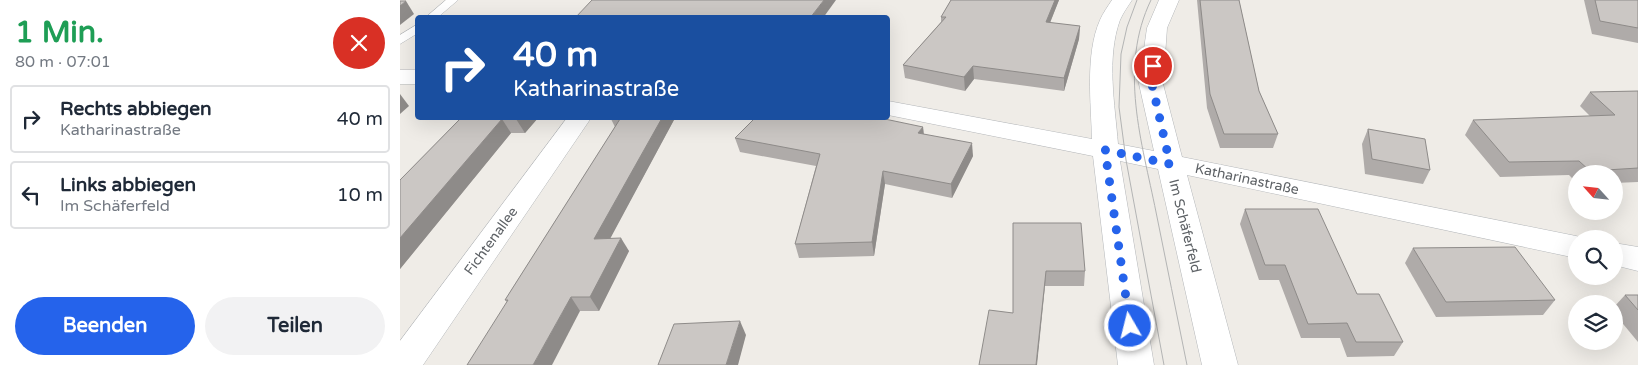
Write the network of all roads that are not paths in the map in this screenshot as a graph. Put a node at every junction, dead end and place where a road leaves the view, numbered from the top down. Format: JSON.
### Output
{"nodes":[{"id":1,"x":453,"y":0,"type":"edge"},
{"id":2,"x":1122,"y":0,"type":"edge"},
{"id":3,"x":1169,"y":0,"type":"edge"},
{"id":4,"x":434,"y":15,"type":"edge"},
{"id":5,"x":415,"y":29,"type":"edge"},
{"id":6,"x":400,"y":41,"type":"edge"},
{"id":7,"x":400,"y":77,"type":"edge"},
{"id":8,"x":415,"y":77,"type":"edge"},
{"id":9,"x":890,"y":108,"type":"edge"},
{"id":10,"x":578,"y":120,"type":"edge"},
{"id":11,"x":1105,"y":150,"type":"junction"},
{"id":12,"x":1170,"y":164,"type":"junction"},
{"id":13,"x":1568,"y":244,"type":"edge"},
{"id":14,"x":1623,"y":256,"type":"edge"},
{"id":15,"x":1638,"y":259,"type":"edge"},
{"id":16,"x":402,"y":365,"type":"edge"},
{"id":17,"x":1136,"y":365,"type":"edge"},
{"id":18,"x":1220,"y":365,"type":"edge"}],
"edges":[{"from":1,"to":4,"type":"lane"},
{"from":2,"to":11,"type":"street"},
{"from":3,"to":12,"type":"street","name":"Im Schäferfeld"},
{"from":5,"to":6,"type":"lane"},
{"from":7,"to":8,"type":"street"},
{"from":9,"to":11,"type":"street","name":"Katharinastraße"},
{"from":10,"to":16,"type":"street","name":"Fichtenallee"},
{"from":11,"to":12,"type":"street","name":"Katharinastraße"},
{"from":11,"to":17,"type":"street"},
{"from":12,"to":13,"type":"street","name":"Katharinastraße"},
{"from":12,"to":18,"type":"street","name":"Im Schäferfeld"},
{"from":14,"to":15,"type":"street"}]}
